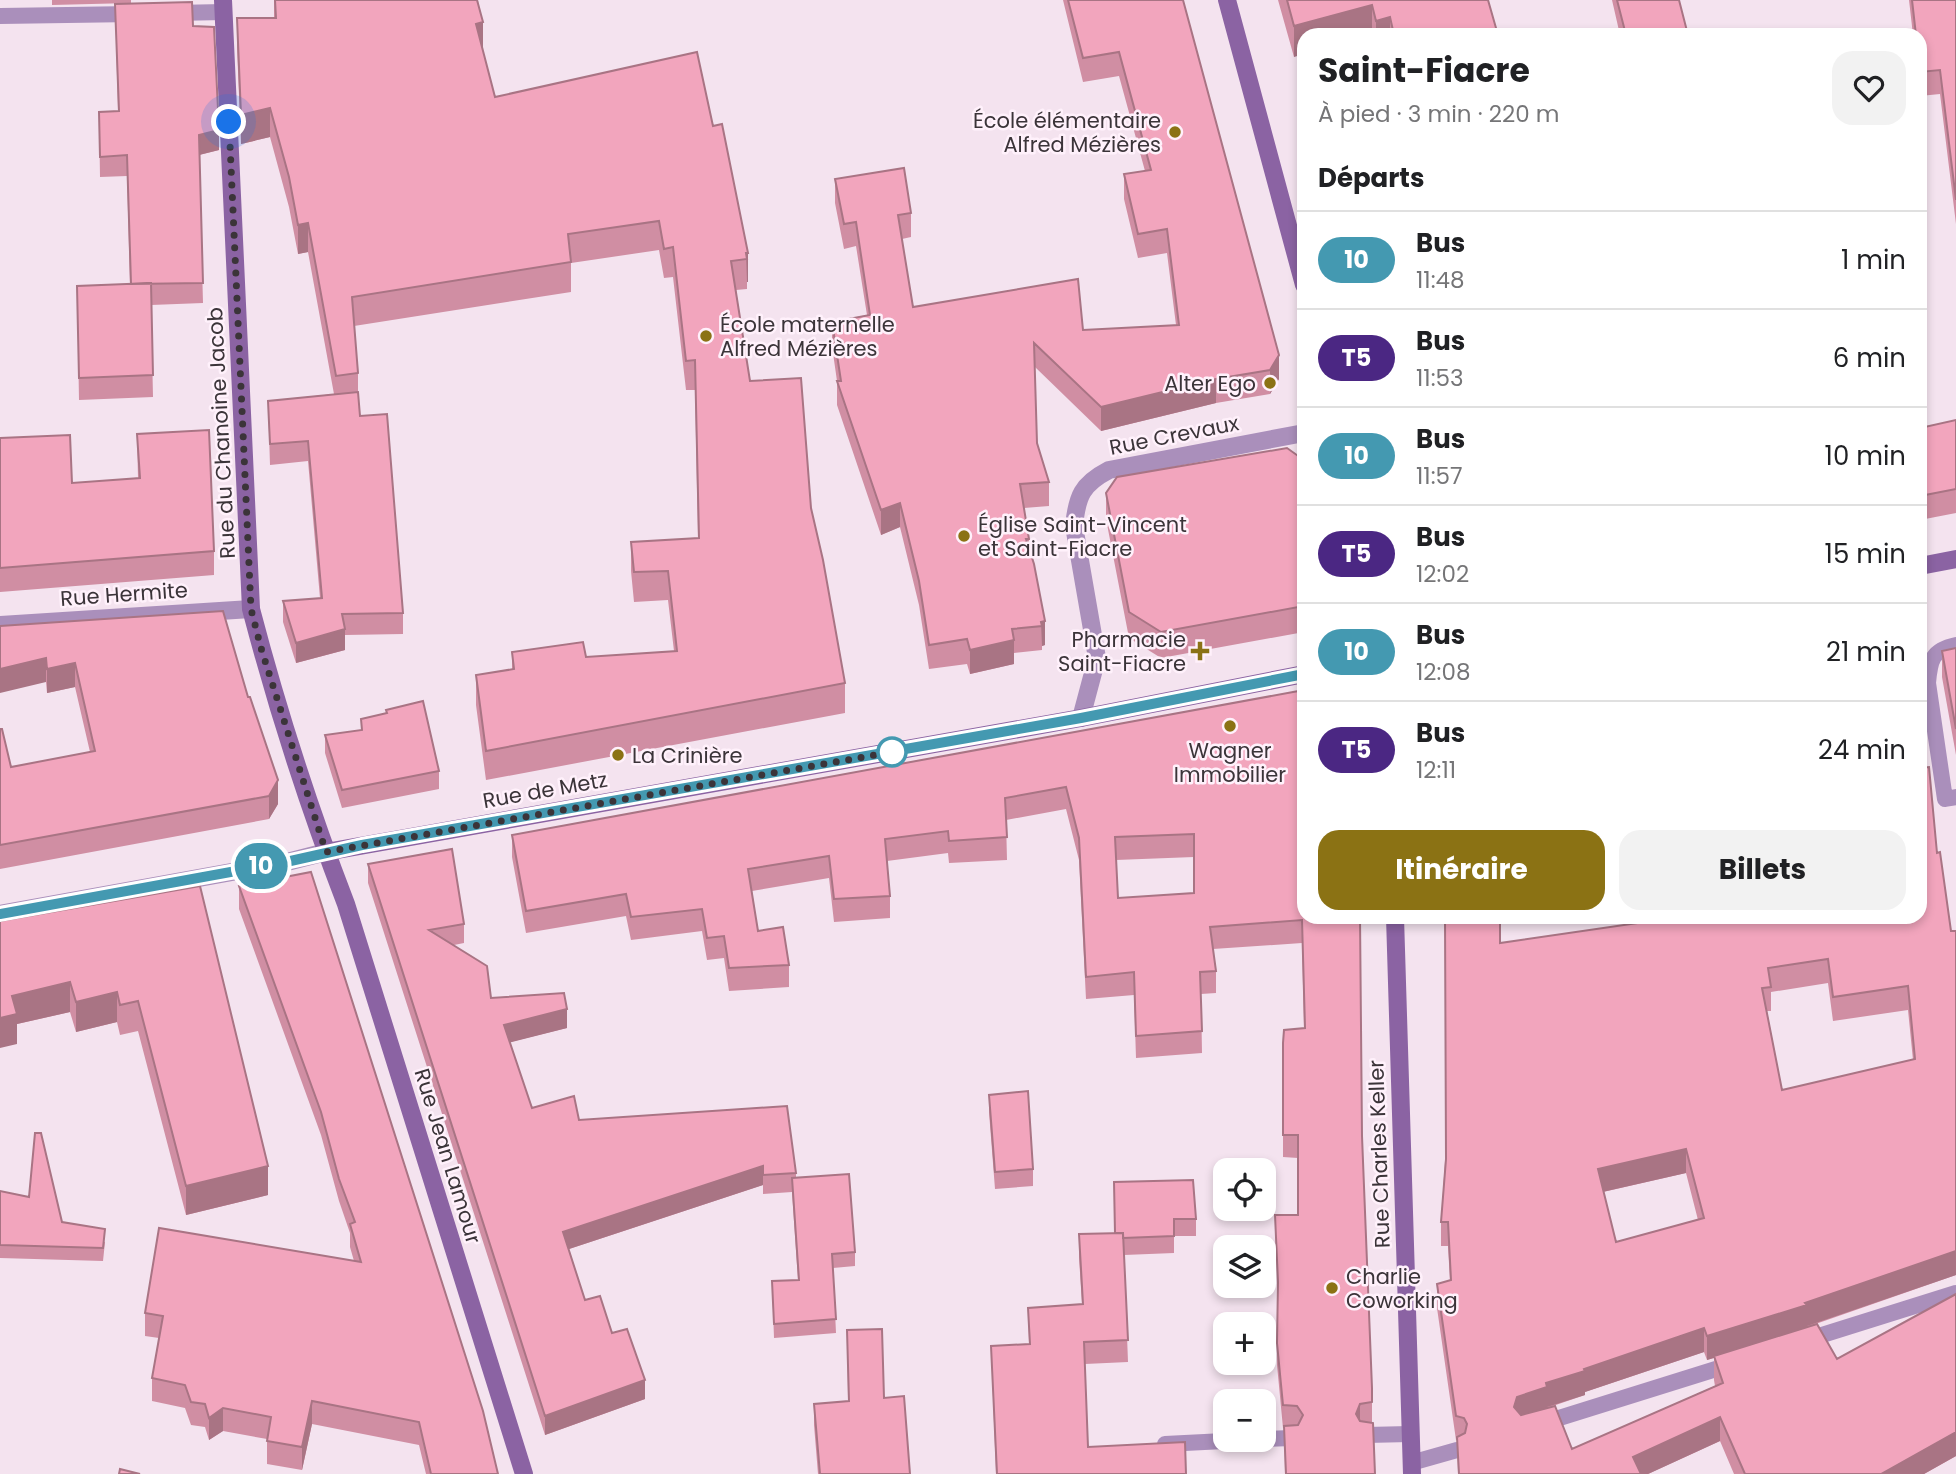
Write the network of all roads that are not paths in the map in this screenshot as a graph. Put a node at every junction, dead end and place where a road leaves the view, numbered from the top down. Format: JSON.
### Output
{"nodes":[{"id":1,"x":1227,"y":0,"type":"edge"},
{"id":2,"x":223,"y":6,"type":"edge"},
{"id":3,"x":0,"y":16,"type":"edge"},
{"id":4,"x":1297,"y":259,"type":"edge"},
{"id":5,"x":1297,"y":434,"type":"edge"},
{"id":6,"x":1956,"y":559,"type":"edge"},
{"id":7,"x":1927,"y":565,"type":"edge"},
{"id":8,"x":251,"y":609,"type":"junction"},
{"id":9,"x":0,"y":625,"type":"edge"},
{"id":10,"x":1956,"y":645,"type":"edge"},
{"id":11,"x":1297,"y":675,"type":"edge"},
{"id":12,"x":1081,"y":718,"type":"junction"},
{"id":13,"x":1956,"y":797,"type":"edge"},
{"id":14,"x":326,"y":852,"type":"junction"},
{"id":15,"x":0,"y":914,"type":"edge"},
{"id":16,"x":1395,"y":924,"type":"edge"},
{"id":17,"x":1956,"y":1293,"type":"edge"},
{"id":18,"x":1786,"y":1347,"type":"edge"},
{"id":19,"x":1746,"y":1359,"type":"edge"},
{"id":20,"x":1524,"y":1429,"type":"edge"},
{"id":21,"x":1410,"y":1434,"type":"junction"},
{"id":22,"x":1366,"y":1435,"type":"edge"},
{"id":23,"x":1293,"y":1438,"type":"edge"},
{"id":24,"x":1276,"y":1439,"type":"edge"},
{"id":25,"x":1213,"y":1442,"type":"edge"},
{"id":26,"x":1147,"y":1445,"type":"edge"},
{"id":27,"x":1457,"y":1450,"type":"edge"},
{"id":28,"x":1411,"y":1469,"type":"edge"},
{"id":29,"x":524,"y":1474,"type":"edge"}],
"edges":[{"from":1,"to":4,"type":"main road"},
{"from":2,"to":3,"type":"lane"},
{"from":2,"to":8,"type":"main road","name":"Rue du Chanoine Jacob"},
{"from":5,"to":12,"type":"street","name":"Rue Crevaux"},
{"from":6,"to":7,"type":"main road"},
{"from":8,"to":9,"type":"street","name":"Rue Hermite"},
{"from":8,"to":14,"type":"main road","name":"Rue du Chanoine Jacob"},
{"from":10,"to":13,"type":"lane"},
{"from":11,"to":12,"type":"main road","name":"Rue de Metz"},
{"from":12,"to":14,"type":"main road","name":"Rue de Metz"},
{"from":14,"to":15,"type":"street","name":"Rue de Metz"},
{"from":14,"to":29,"type":"main road","name":"Rue Jean Lamour"},
{"from":16,"to":21,"type":"main road","name":"Rue Charles Keller"},
{"from":17,"to":18,"type":"lane"},
{"from":19,"to":20,"type":"lane"},
{"from":21,"to":22,"type":"lane"},
{"from":21,"to":28,"type":"main road","name":"Rue Charles Keller"},
{"from":23,"to":24,"type":"lane"},
{"from":25,"to":26,"type":"lane"},
{"from":27,"to":28,"type":"lane"}]}
